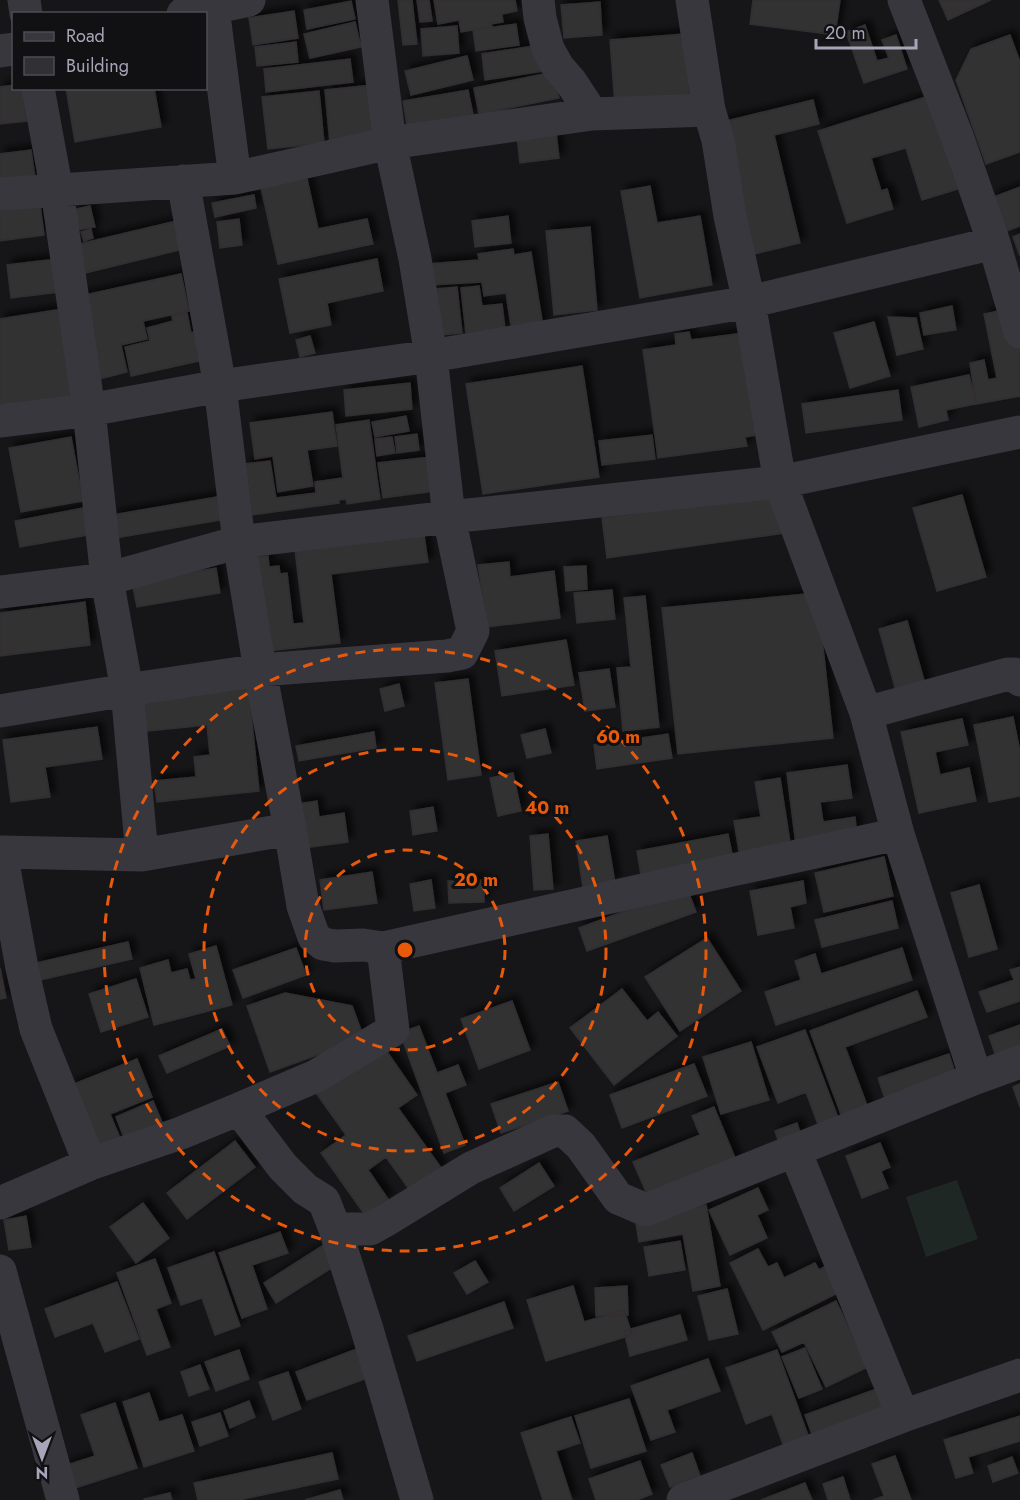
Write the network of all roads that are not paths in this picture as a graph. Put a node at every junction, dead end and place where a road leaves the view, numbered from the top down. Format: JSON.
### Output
{"nodes":[{"id":1,"x":249,"y":0,"type":"edge"},
{"id":2,"x":372,"y":0,"type":"edge"},
{"id":3,"x":538,"y":0,"type":"edge"},
{"id":4,"x":692,"y":0,"type":"edge"},
{"id":5,"x":904,"y":0,"type":"edge"},
{"id":6,"x":203,"y":7,"type":"edge"},
{"id":7,"x":207,"y":28,"type":"edge"},
{"id":8,"x":38,"y":90,"type":"edge"},
{"id":9,"x":709,"y":110,"type":"junction"},
{"id":10,"x":592,"y":114,"type":"junction"},
{"id":11,"x":390,"y":143,"type":"junction"},
{"id":12,"x":235,"y":178,"type":"junction"},
{"id":13,"x":183,"y":181,"type":"junction"},
{"id":14,"x":57,"y":191,"type":"junction"},
{"id":15,"x":0,"y":194,"type":"edge"},
{"id":16,"x":994,"y":243,"type":"junction"},
{"id":17,"x":749,"y":302,"type":"junction"},
{"id":18,"x":1020,"y":332,"type":"edge"},
{"id":19,"x":431,"y":356,"type":"junction"},
{"id":20,"x":220,"y":386,"type":"junction"},
{"id":21,"x":88,"y":410,"type":"junction"},
{"id":22,"x":0,"y":421,"type":"edge"},
{"id":23,"x":1020,"y":432,"type":"edge"},
{"id":24,"x":780,"y":482,"type":"junction"},
{"id":25,"x":449,"y":517,"type":"junction"},
{"id":26,"x":239,"y":542,"type":"junction"},
{"id":27,"x":107,"y":579,"type":"junction"},
{"id":28,"x":0,"y":592,"type":"edge"},
{"id":29,"x":260,"y":670,"type":"junction"},
{"id":30,"x":1020,"y":680,"type":"edge"},
{"id":31,"x":127,"y":690,"type":"junction"},
{"id":32,"x":0,"y":711,"type":"edge"},
{"id":33,"x":866,"y":713,"type":"junction"},
{"id":34,"x":290,"y":829,"type":"junction"},
{"id":35,"x":898,"y":834,"type":"junction"},
{"id":36,"x":0,"y":850,"type":"edge"},
{"id":37,"x":142,"y":855,"type":"junction"},
{"id":38,"x":383,"y":948,"type":"junction"},
{"id":39,"x":1020,"y":1062,"type":"edge"},
{"id":40,"x":976,"y":1078,"type":"junction"},
{"id":41,"x":239,"y":1109,"type":"junction"},
{"id":42,"x":795,"y":1151,"type":"junction"},
{"id":43,"x":90,"y":1164,"type":"junction"},
{"id":44,"x":0,"y":1203,"type":"edge"},
{"id":45,"x":335,"y":1229,"type":"junction"},
{"id":46,"x":0,"y":1271,"type":"edge"},
{"id":47,"x":1020,"y":1375,"type":"edge"},
{"id":48,"x":903,"y":1416,"type":"junction"},
{"id":49,"x":63,"y":1500,"type":"edge"},
{"id":50,"x":417,"y":1500,"type":"edge"},
{"id":51,"x":683,"y":1500,"type":"edge"}],
"edges":[{"from":1,"to":6,"type":"street"},
{"from":2,"to":11,"type":"street"},
{"from":3,"to":10,"type":"street"},
{"from":4,"to":9,"type":"street"},
{"from":5,"to":16,"type":"street"},
{"from":7,"to":12,"type":"street"},
{"from":8,"to":14,"type":"street"},
{"from":9,"to":10,"type":"street"},
{"from":9,"to":17,"type":"street"},
{"from":10,"to":11,"type":"street"},
{"from":11,"to":12,"type":"street"},
{"from":11,"to":19,"type":"street"},
{"from":12,"to":13,"type":"street"},
{"from":13,"to":14,"type":"street"},
{"from":13,"to":20,"type":"street"},
{"from":14,"to":15,"type":"street"},
{"from":14,"to":21,"type":"street"},
{"from":16,"to":17,"type":"street"},
{"from":16,"to":18,"type":"street"},
{"from":17,"to":19,"type":"street"},
{"from":17,"to":24,"type":"street"},
{"from":19,"to":20,"type":"street"},
{"from":19,"to":25,"type":"street"},
{"from":20,"to":21,"type":"street"},
{"from":20,"to":26,"type":"street"},
{"from":21,"to":22,"type":"street"},
{"from":21,"to":27,"type":"street"},
{"from":23,"to":24,"type":"street"},
{"from":24,"to":25,"type":"street"},
{"from":24,"to":33,"type":"street"},
{"from":25,"to":26,"type":"street"},
{"from":25,"to":29,"type":"street"},
{"from":26,"to":27,"type":"street"},
{"from":26,"to":29,"type":"street"},
{"from":27,"to":28,"type":"street"},
{"from":27,"to":31,"type":"street"},
{"from":29,"to":31,"type":"street"},
{"from":29,"to":34,"type":"street"},
{"from":30,"to":33,"type":"street"},
{"from":31,"to":32,"type":"street"},
{"from":31,"to":37,"type":"street"},
{"from":33,"to":35,"type":"street"},
{"from":34,"to":37,"type":"street"},
{"from":34,"to":38,"type":"street"},
{"from":35,"to":38,"type":"street"},
{"from":35,"to":40,"type":"street"},
{"from":36,"to":37,"type":"street"},
{"from":36,"to":43,"type":"street"},
{"from":38,"to":41,"type":"street"},
{"from":39,"to":40,"type":"street"},
{"from":40,"to":42,"type":"street"},
{"from":41,"to":43,"type":"street"},
{"from":41,"to":45,"type":"street"},
{"from":42,"to":45,"type":"street"},
{"from":42,"to":48,"type":"street"},
{"from":43,"to":44,"type":"street"},
{"from":45,"to":50,"type":"street"},
{"from":46,"to":49,"type":"street"},
{"from":47,"to":48,"type":"street"},
{"from":48,"to":51,"type":"street"}]}
